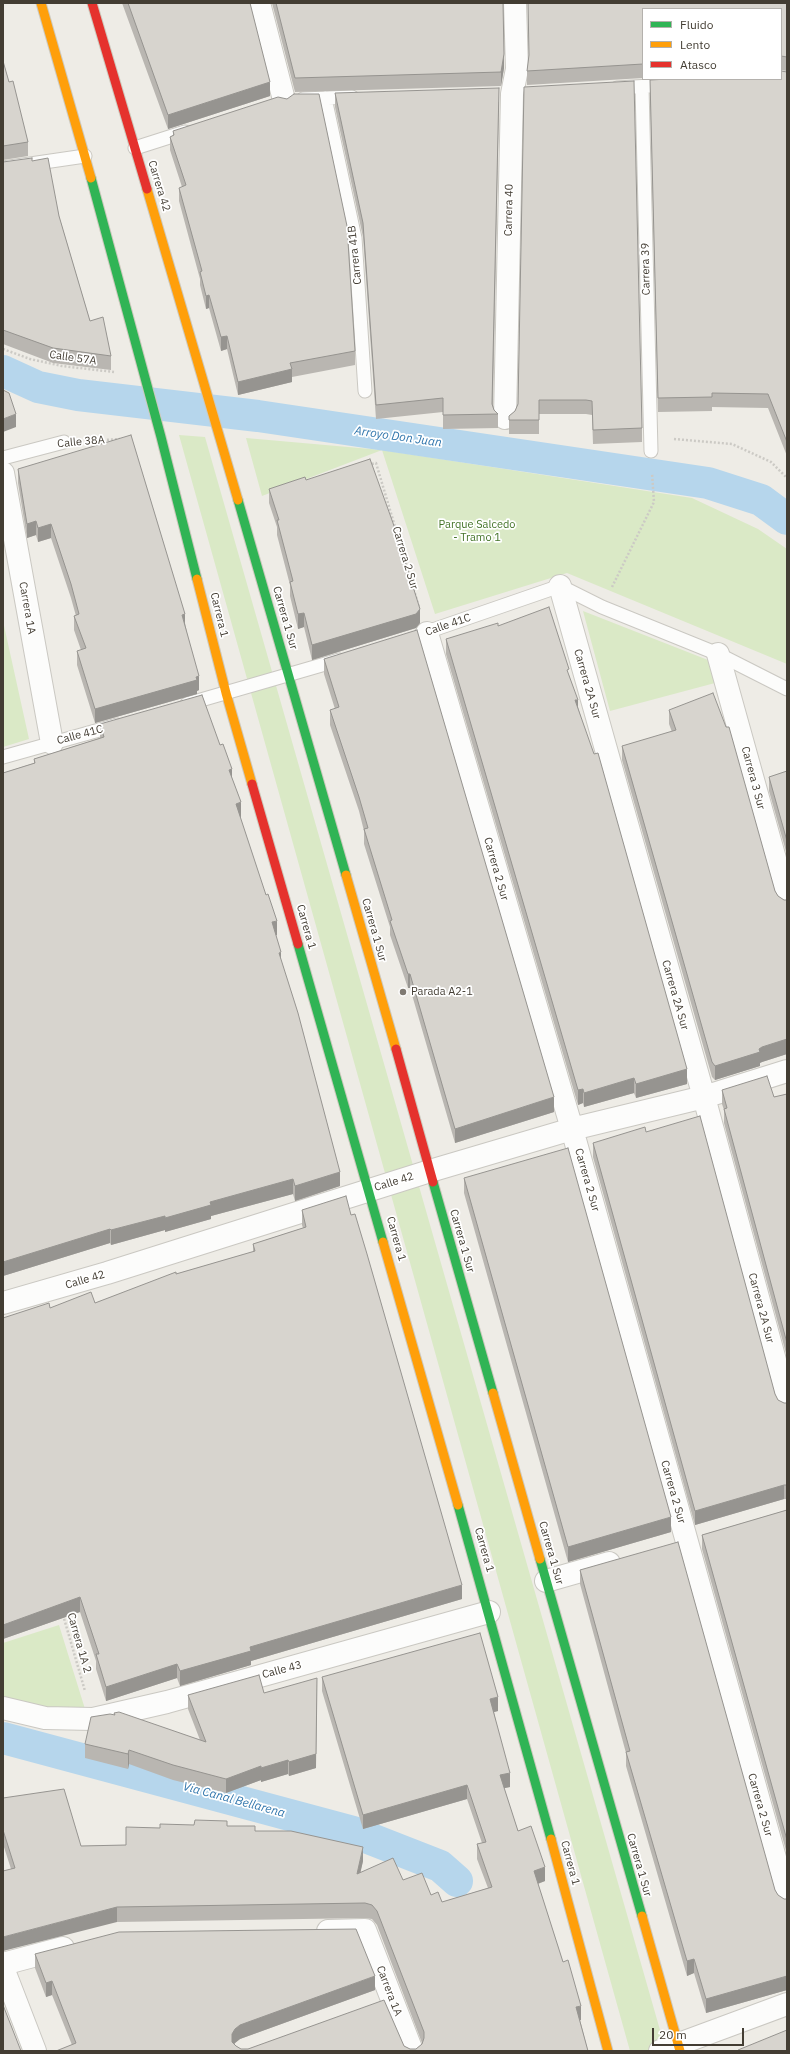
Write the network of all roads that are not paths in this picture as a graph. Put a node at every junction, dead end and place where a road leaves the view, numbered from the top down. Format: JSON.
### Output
{"nodes":[{"id":1,"x":41,"y":3,"type":"edge"},
{"id":2,"x":92,"y":3,"type":"edge"},
{"id":3,"x":259,"y":3,"type":"edge"},
{"id":4,"x":515,"y":3,"type":"edge"},
{"id":5,"x":680,"y":84,"type":"edge"},
{"id":6,"x":642,"y":86,"type":"junction"},
{"id":7,"x":604,"y":89,"type":"edge"},
{"id":8,"x":364,"y":97,"type":"edge"},
{"id":9,"x":325,"y":98,"type":"junction"},
{"id":10,"x":277,"y":102,"type":"joint"},
{"id":11,"x":195,"y":129,"type":"edge"},
{"id":12,"x":135,"y":148,"type":"junction"},
{"id":13,"x":85,"y":156,"type":"junction"},
{"id":14,"x":3,"y":168,"type":"edge"},
{"id":15,"x":365,"y":391,"type":"dead end"},
{"id":16,"x":505,"y":418,"type":"dead end"},
{"id":17,"x":220,"y":439,"type":"joint"},
{"id":18,"x":64,"y":442,"type":"road end"},
{"id":19,"x":651,"y":445,"type":"road end"},
{"id":20,"x":3,"y":458,"type":"edge"},
{"id":21,"x":3,"y":473,"type":"edge"},
{"id":22,"x":560,"y":586,"type":"junction"},
{"id":23,"x":420,"y":635,"type":"joint"},
{"id":24,"x":718,"y":654,"type":"junction"},
{"id":25,"x":355,"y":656,"type":"edge"},
{"id":26,"x":290,"y":676,"type":"junction"},
{"id":27,"x":787,"y":689,"type":"edge"},
{"id":28,"x":226,"y":693,"type":"junction"},
{"id":29,"x":174,"y":708,"type":"edge"},
{"id":30,"x":130,"y":721,"type":"edge"},
{"id":31,"x":52,"y":743,"type":"junction"},
{"id":32,"x":3,"y":757,"type":"edge"},
{"id":33,"x":787,"y":902,"type":"edge"},
{"id":34,"x":787,"y":1071,"type":"edge"},
{"id":35,"x":704,"y":1097,"type":"junction"},
{"id":36,"x":572,"y":1129,"type":"junction"},
{"id":37,"x":430,"y":1171,"type":"junction"},
{"id":38,"x":369,"y":1190,"type":"junction"},
{"id":39,"x":3,"y":1303,"type":"edge"},
{"id":40,"x":787,"y":1406,"type":"edge"},
{"id":41,"x":708,"y":1534,"type":"edge"},
{"id":42,"x":687,"y":1541,"type":"junction"},
{"id":43,"x":665,"y":1547,"type":"edge"},
{"id":44,"x":628,"y":1558,"type":"edge"},
{"id":45,"x":546,"y":1581,"type":"junction"},
{"id":46,"x":489,"y":1612,"type":"junction"},
{"id":47,"x":3,"y":1708,"type":"edge"},
{"id":48,"x":787,"y":1901,"type":"edge"},
{"id":49,"x":311,"y":1931,"type":"edge"},
{"id":50,"x":79,"y":1944,"type":"edge"},
{"id":51,"x":3,"y":1964,"type":"edge"},
{"id":52,"x":3,"y":1968,"type":"edge"},
{"id":53,"x":392,"y":1998,"type":"junction"},
{"id":54,"x":787,"y":2004,"type":"edge"},
{"id":55,"x":369,"y":2006,"type":"edge"},
{"id":56,"x":672,"y":2049,"type":"edge"},
{"id":57,"x":35,"y":2051,"type":"edge"},
{"id":58,"x":412,"y":2051,"type":"edge"},
{"id":59,"x":608,"y":2051,"type":"edge"}],
"edges":[{"from":1,"to":13,"type":"street"},
{"from":2,"to":12,"type":"street","name":"Carrera 42"},
{"from":3,"to":10,"type":"street"},
{"from":4,"to":16,"type":"street","name":"Carrera 40"},
{"from":5,"to":6,"type":"lane"},
{"from":6,"to":7,"type":"lane"},
{"from":6,"to":19,"type":"lane","name":"Carrera 39"},
{"from":8,"to":9,"type":"lane"},
{"from":9,"to":10,"type":"lane"},
{"from":9,"to":15,"type":"lane","name":"Carrera 41B"},
{"from":11,"to":12,"type":"lane"},
{"from":12,"to":17,"type":"street","name":"Carrera 42"},
{"from":13,"to":14,"type":"lane"},
{"from":13,"to":28,"type":"street","name":"Carrera 1"},
{"from":17,"to":26,"type":"street","name":"Carrera 1 Sur"},
{"from":18,"to":20,"type":"lane","name":"Calle 38A"},
{"from":21,"to":31,"type":"street","name":"Carrera 1A"},
{"from":22,"to":23,"type":"lane","name":"Calle 41C"},
{"from":22,"to":24,"type":"lane"},
{"from":22,"to":35,"type":"street","name":"Carrera 2A Sur"},
{"from":23,"to":36,"type":"street","name":"Carrera 2 Sur"},
{"from":24,"to":27,"type":"lane"},
{"from":24,"to":33,"type":"street","name":"Carrera 3 Sur"},
{"from":25,"to":26,"type":"lane"},
{"from":26,"to":28,"type":"lane"},
{"from":26,"to":37,"type":"street","name":"Carrera 1 Sur"},
{"from":28,"to":29,"type":"lane"},
{"from":28,"to":38,"type":"street","name":"Carrera 1"},
{"from":30,"to":31,"type":"lane","name":"Calle 41C"},
{"from":31,"to":32,"type":"lane","name":"Calle 41C"},
{"from":34,"to":35,"type":"street","name":"Calle 42"},
{"from":35,"to":36,"type":"street","name":"Calle 42"},
{"from":35,"to":40,"type":"street","name":"Carrera 2A Sur"},
{"from":36,"to":37,"type":"street","name":"Calle 42"},
{"from":36,"to":42,"type":"street","name":"Carrera 2 Sur"},
{"from":37,"to":38,"type":"street","name":"Calle 42"},
{"from":37,"to":45,"type":"street","name":"Carrera 1 Sur"},
{"from":38,"to":39,"type":"street","name":"Calle 42"},
{"from":38,"to":46,"type":"street","name":"Carrera 1"},
{"from":41,"to":42,"type":"street"},
{"from":42,"to":43,"type":"street"},
{"from":42,"to":48,"type":"street","name":"Carrera 2 Sur"},
{"from":44,"to":45,"type":"street"},
{"from":45,"to":56,"type":"street","name":"Carrera 1 Sur"},
{"from":46,"to":47,"type":"street","name":"Calle 43"},
{"from":46,"to":59,"type":"street","name":"Carrera 1"},
{"from":49,"to":53,"type":"street","name":"Carrera 1A"},
{"from":50,"to":51,"type":"street"},
{"from":52,"to":57,"type":"street"},
{"from":53,"to":55,"type":"street"},
{"from":53,"to":58,"type":"street","name":"Carrera 1A"},
{"from":54,"to":56,"type":"street"}]}
